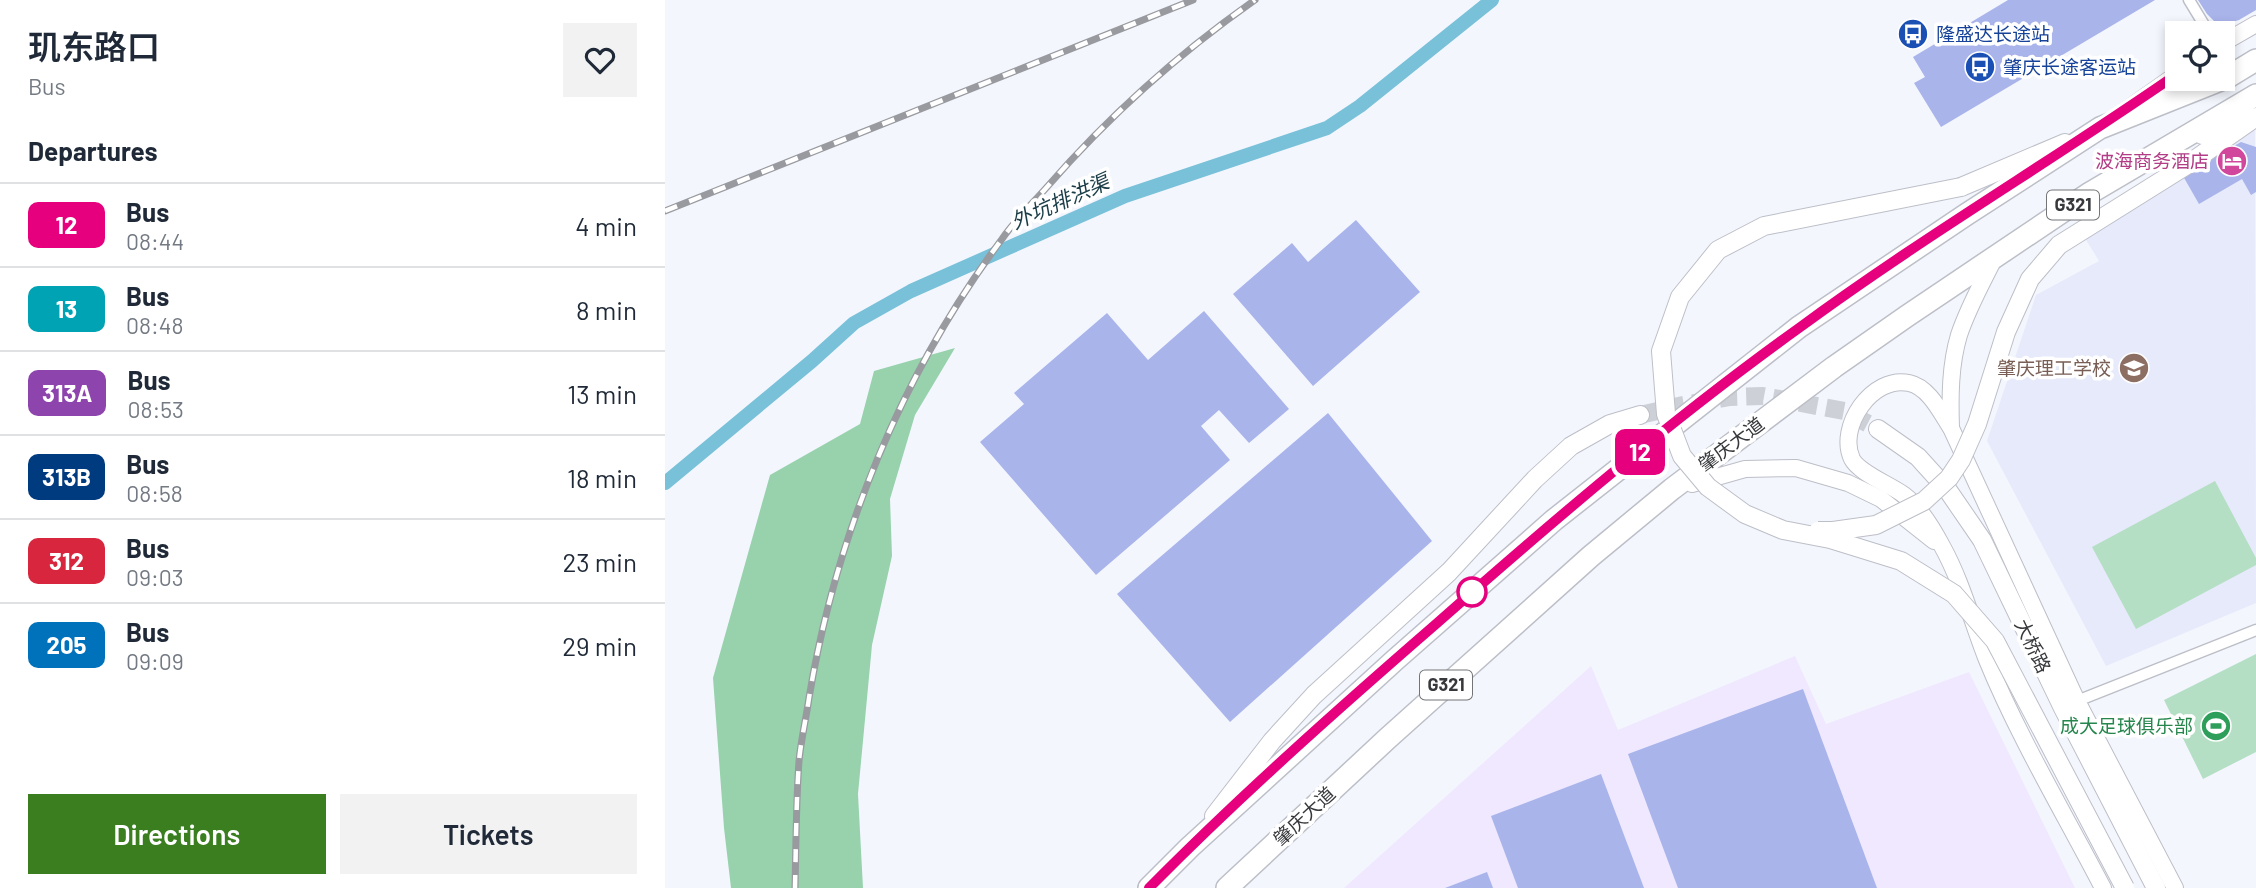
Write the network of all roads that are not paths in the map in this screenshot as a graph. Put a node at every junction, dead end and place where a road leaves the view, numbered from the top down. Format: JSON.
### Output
{"nodes":[{"id":1,"x":2189,"y":0,"type":"edge"},
{"id":2,"x":2202,"y":21,"type":"edge"},
{"id":3,"x":2256,"y":24,"type":"edge"},
{"id":4,"x":2235,"y":36,"type":"edge"},
{"id":5,"x":2256,"y":60,"type":"edge"},
{"id":6,"x":2165,"y":82,"type":"edge"},
{"id":7,"x":2256,"y":95,"type":"edge"},
{"id":8,"x":2256,"y":116,"type":"edge"},
{"id":9,"x":2100,"y":128,"type":"junction"},
{"id":10,"x":2155,"y":155,"type":"junction"},
{"id":11,"x":1994,"y":259,"type":"junction"},
{"id":12,"x":1640,"y":415,"type":"tunnel mouth"},
{"id":13,"x":1951,"y":428,"type":"junction"},
{"id":14,"x":1878,"y":429,"type":"tunnel mouth"},
{"id":15,"x":1672,"y":489,"type":"junction"},
{"id":16,"x":1783,"y":530,"type":"junction"},
{"id":17,"x":1944,"y":549,"type":"junction"},
{"id":18,"x":2256,"y":630,"type":"edge"},
{"id":19,"x":2077,"y":701,"type":"junction"},
{"id":20,"x":1190,"y":847,"type":"junction"},
{"id":21,"x":1149,"y":888,"type":"edge"},
{"id":22,"x":1227,"y":888,"type":"edge"},
{"id":23,"x":2103,"y":888,"type":"edge"},
{"id":24,"x":2125,"y":888,"type":"edge"},
{"id":25,"x":2156,"y":888,"type":"edge"},
{"id":26,"x":2175,"y":888,"type":"edge"}],
"edges":[{"from":1,"to":2,"type":"street"},
{"from":3,"to":4,"type":"street"},
{"from":5,"to":9,"type":"highway","number":"G321"},
{"from":6,"to":9,"type":"street"},
{"from":7,"to":10,"type":"highway","name":"肇庆大道","number":"G321"},
{"from":8,"to":10,"type":"street"},
{"from":8,"to":16,"type":"main road","bridge":true},
{"from":9,"to":16,"type":"main road","bridge":true},
{"from":9,"to":20,"type":"highway","number":"G321"},
{"from":10,"to":11,"type":"highway","name":"肇庆大道","number":"G321"},
{"from":11,"to":13,"type":"street"},
{"from":11,"to":15,"type":"highway","name":"肇庆大道","number":"G321"},
{"from":12,"to":20,"type":"main road"},
{"from":13,"to":17,"type":"street"},
{"from":13,"to":19,"type":"street"},
{"from":14,"to":25,"type":"main road","name":"大桥路"},
{"from":15,"to":17,"type":"street"},
{"from":15,"to":22,"type":"highway","name":"肇庆大道","number":"G321"},
{"from":16,"to":24,"type":"main road","bridge":true},
{"from":17,"to":23,"type":"street"},
{"from":18,"to":19,"type":"street"},
{"from":19,"to":26,"type":"street"},
{"from":20,"to":21,"type":"highway","number":"G321"}]}
